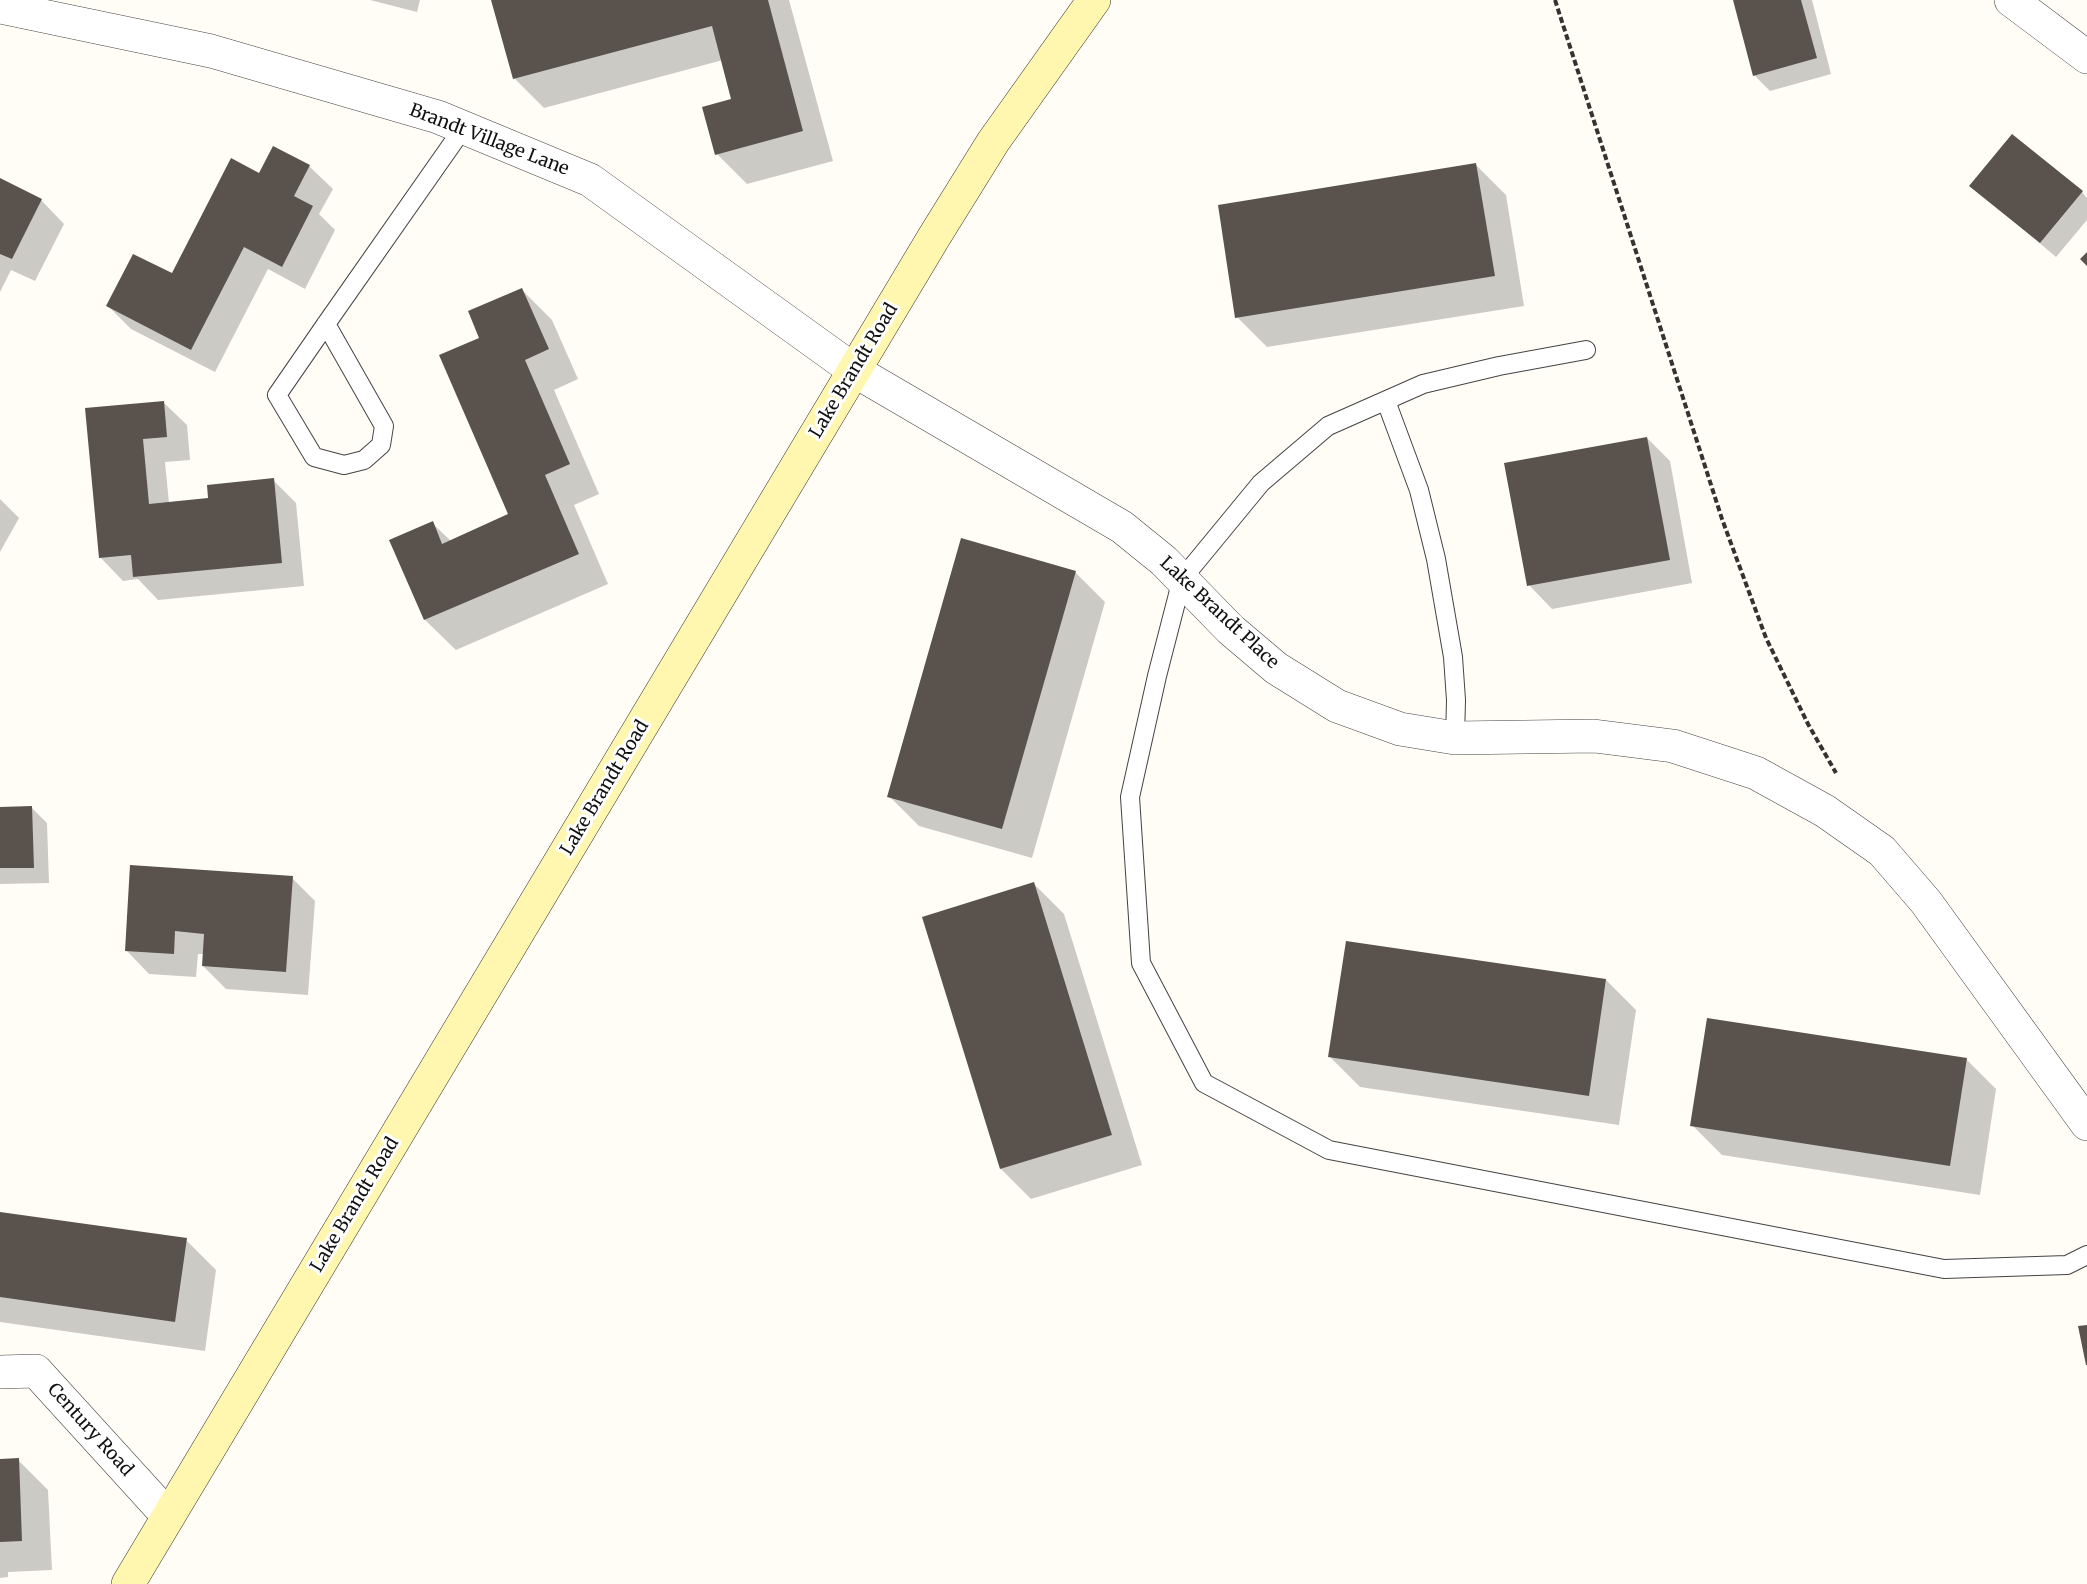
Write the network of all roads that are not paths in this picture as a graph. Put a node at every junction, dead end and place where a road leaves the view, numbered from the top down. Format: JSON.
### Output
{"nodes":[{"id":1,"x":1094,"y":0,"type":"edge"},
{"id":2,"x":2011,"y":0,"type":"edge"},
{"id":3,"x":0,"y":7,"type":"edge"},
{"id":4,"x":2087,"y":57,"type":"edge"},
{"id":5,"x":464,"y":127,"type":"junction"},
{"id":6,"x":326,"y":324,"type":"junction"},
{"id":7,"x":1586,"y":350,"type":"dead end"},
{"id":8,"x":855,"y":370,"type":"junction"},
{"id":9,"x":1386,"y":400,"type":"junction"},
{"id":10,"x":1182,"y":579,"type":"junction"},
{"id":11,"x":1455,"y":738,"type":"junction"},
{"id":12,"x":2087,"y":1125,"type":"edge"},
{"id":13,"x":2087,"y":1254,"type":"edge"},
{"id":14,"x":0,"y":1372,"type":"edge"},
{"id":15,"x":168,"y":1516,"type":"junction"},
{"id":16,"x":128,"y":1584,"type":"edge"}],
"edges":[{"from":1,"to":8,"type":"street","name":"Lake Brandt Road"},
{"from":2,"to":4,"type":"street"},
{"from":3,"to":5,"type":"street","name":"Brandt Village Lane"},
{"from":5,"to":6,"type":"lane"},
{"from":5,"to":8,"type":"street","name":"Brandt Village Lane"},
{"from":6,"to":6,"type":"lane"},
{"from":7,"to":9,"type":"lane"},
{"from":8,"to":10,"type":"street","name":"Lake Brandt Place"},
{"from":8,"to":15,"type":"street","name":"Lake Brandt Road"},
{"from":9,"to":10,"type":"lane"},
{"from":9,"to":11,"type":"lane"},
{"from":10,"to":11,"type":"street","name":"Lake Brandt Place"},
{"from":10,"to":13,"type":"lane"},
{"from":11,"to":12,"type":"street","name":"Lake Brandt Place"},
{"from":14,"to":15,"type":"street","name":"Century Road"},
{"from":15,"to":16,"type":"street","name":"Lake Brandt Road"}]}
